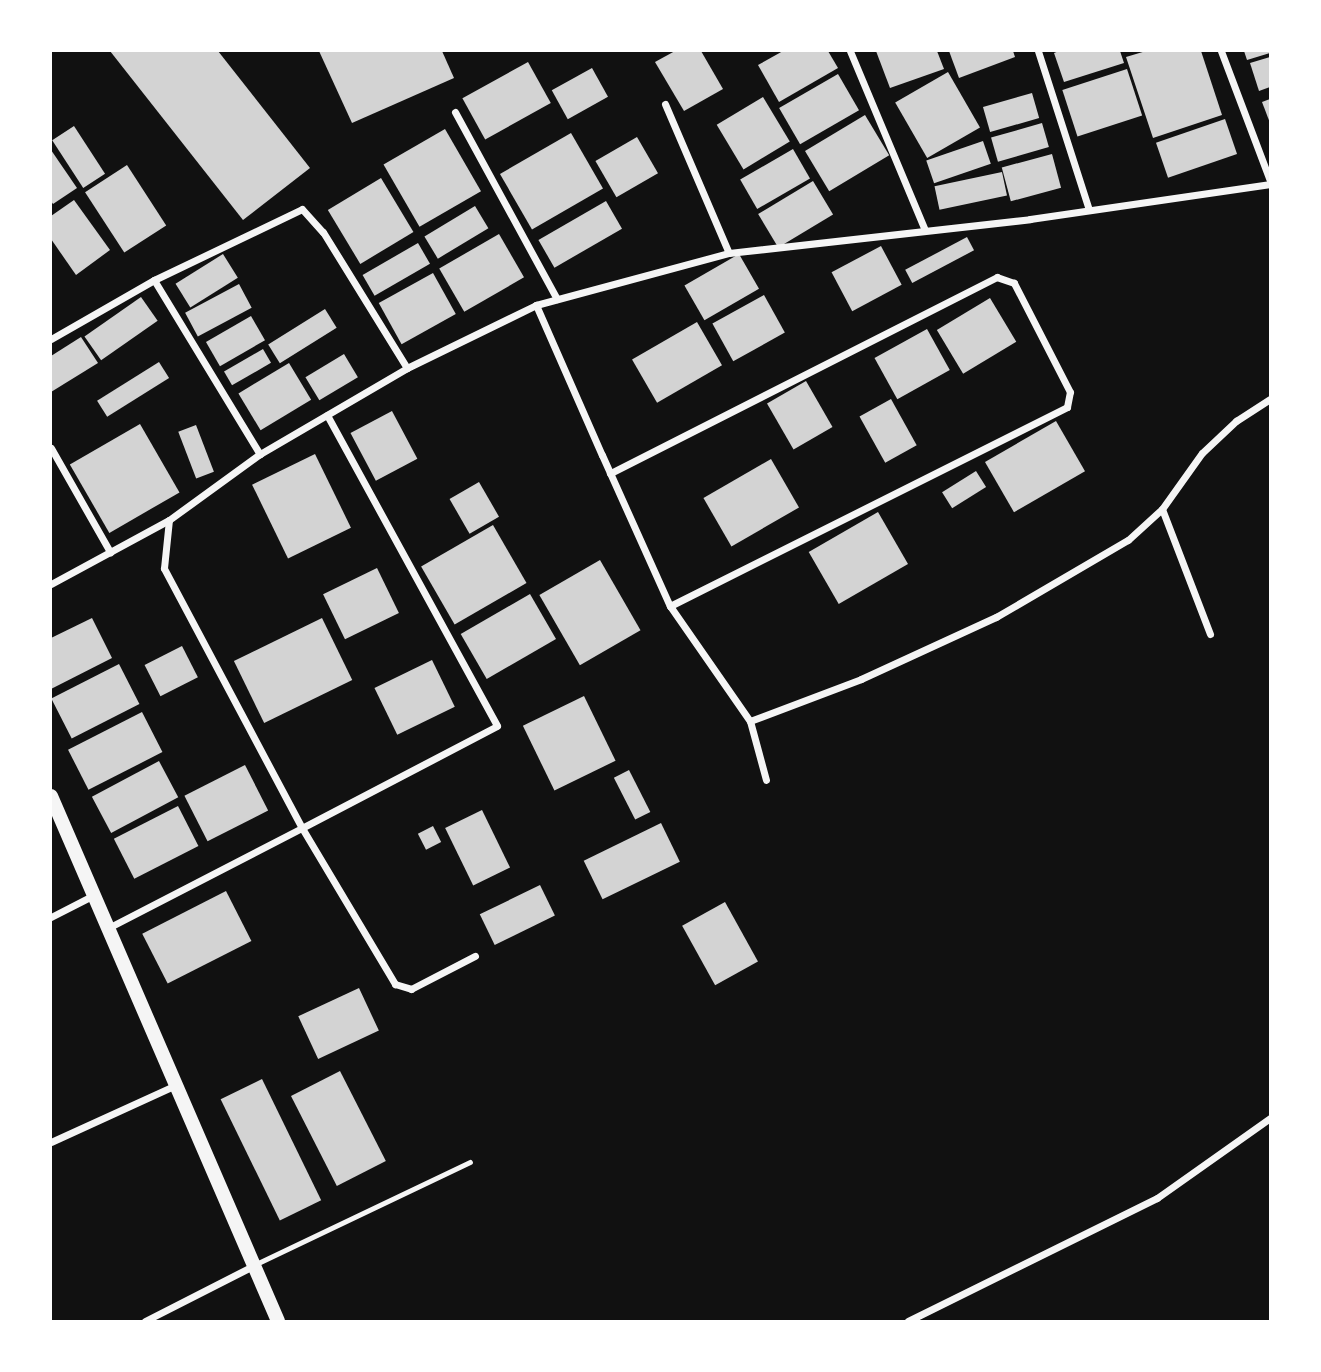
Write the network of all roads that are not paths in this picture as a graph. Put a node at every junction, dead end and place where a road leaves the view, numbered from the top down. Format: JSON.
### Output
{"nodes":[{"id":1,"x":850,"y":51,"type":"edge"},
{"id":2,"x":1038,"y":51,"type":"edge"},
{"id":3,"x":1221,"y":51,"type":"edge"},
{"id":4,"x":665,"y":104,"type":"dead end"},
{"id":5,"x":456,"y":112,"type":"dead end"},
{"id":6,"x":1270,"y":182,"type":"edge"},
{"id":7,"x":1089,"y":210,"type":"junction"},
{"id":8,"x":925,"y":230,"type":"junction"},
{"id":9,"x":729,"y":253,"type":"junction"},
{"id":10,"x":154,"y":280,"type":"junction"},
{"id":11,"x":557,"y":299,"type":"junction"},
{"id":12,"x":536,"y":305,"type":"junction"},
{"id":13,"x":51,"y":339,"type":"edge"},
{"id":14,"x":407,"y":368,"type":"junction"},
{"id":15,"x":1270,"y":399,"type":"edge"},
{"id":16,"x":327,"y":415,"type":"junction"},
{"id":17,"x":51,"y":448,"type":"edge"},
{"id":18,"x":260,"y":454,"type":"junction"},
{"id":19,"x":610,"y":473,"type":"junction"},
{"id":20,"x":1162,"y":509,"type":"junction"},
{"id":21,"x":169,"y":520,"type":"junction"},
{"id":22,"x":110,"y":552,"type":"junction"},
{"id":23,"x":51,"y":584,"type":"edge"},
{"id":24,"x":670,"y":606,"type":"junction"},
{"id":25,"x":1210,"y":634,"type":"dead end"},
{"id":26,"x":750,"y":721,"type":"junction"},
{"id":27,"x":766,"y":780,"type":"dead end"},
{"id":28,"x":51,"y":796,"type":"edge"},
{"id":29,"x":302,"y":828,"type":"junction"},
{"id":30,"x":93,"y":895,"type":"junction"},
{"id":31,"x":51,"y":917,"type":"edge"},
{"id":32,"x":107,"y":928,"type":"junction"},
{"id":33,"x":475,"y":956,"type":"dead end"},
{"id":34,"x":176,"y":1085,"type":"junction"},
{"id":35,"x":1270,"y":1118,"type":"edge"},
{"id":36,"x":51,"y":1142,"type":"edge"},
{"id":37,"x":470,"y":1162,"type":"dead end"},
{"id":38,"x":253,"y":1266,"type":"junction"},
{"id":39,"x":145,"y":1321,"type":"edge"},
{"id":40,"x":278,"y":1321,"type":"edge"},
{"id":41,"x":908,"y":1321,"type":"edge"}],
"edges":[{"from":1,"to":8,"type":"street"},
{"from":2,"to":7,"type":"street"},
{"from":3,"to":6,"type":"street"},
{"from":4,"to":9,"type":"street"},
{"from":5,"to":11,"type":"street"},
{"from":6,"to":7,"type":"street"},
{"from":7,"to":8,"type":"street"},
{"from":8,"to":9,"type":"street"},
{"from":9,"to":11,"type":"street"},
{"from":10,"to":13,"type":"street"},
{"from":10,"to":14,"type":"street"},
{"from":10,"to":18,"type":"street"},
{"from":11,"to":12,"type":"street"},
{"from":12,"to":14,"type":"street"},
{"from":12,"to":19,"type":"street"},
{"from":14,"to":16,"type":"street"},
{"from":15,"to":20,"type":"street"},
{"from":16,"to":18,"type":"street"},
{"from":16,"to":29,"type":"street"},
{"from":17,"to":22,"type":"street"},
{"from":18,"to":21,"type":"street"},
{"from":19,"to":24,"type":"street"},
{"from":19,"to":24,"type":"street"},
{"from":20,"to":25,"type":"street"},
{"from":20,"to":26,"type":"street"},
{"from":21,"to":22,"type":"street"},
{"from":21,"to":29,"type":"street"},
{"from":22,"to":23,"type":"street"},
{"from":24,"to":26,"type":"street"},
{"from":26,"to":27,"type":"street"},
{"from":28,"to":30,"type":"main road"},
{"from":29,"to":32,"type":"street"},
{"from":29,"to":33,"type":"street"},
{"from":30,"to":31,"type":"street"},
{"from":30,"to":32,"type":"main road"},
{"from":32,"to":34,"type":"main road"},
{"from":34,"to":36,"type":"street"},
{"from":34,"to":38,"type":"main road"},
{"from":35,"to":41,"type":"street"},
{"from":37,"to":38,"type":"lane"},
{"from":38,"to":39,"type":"street"},
{"from":38,"to":40,"type":"main road"}]}
